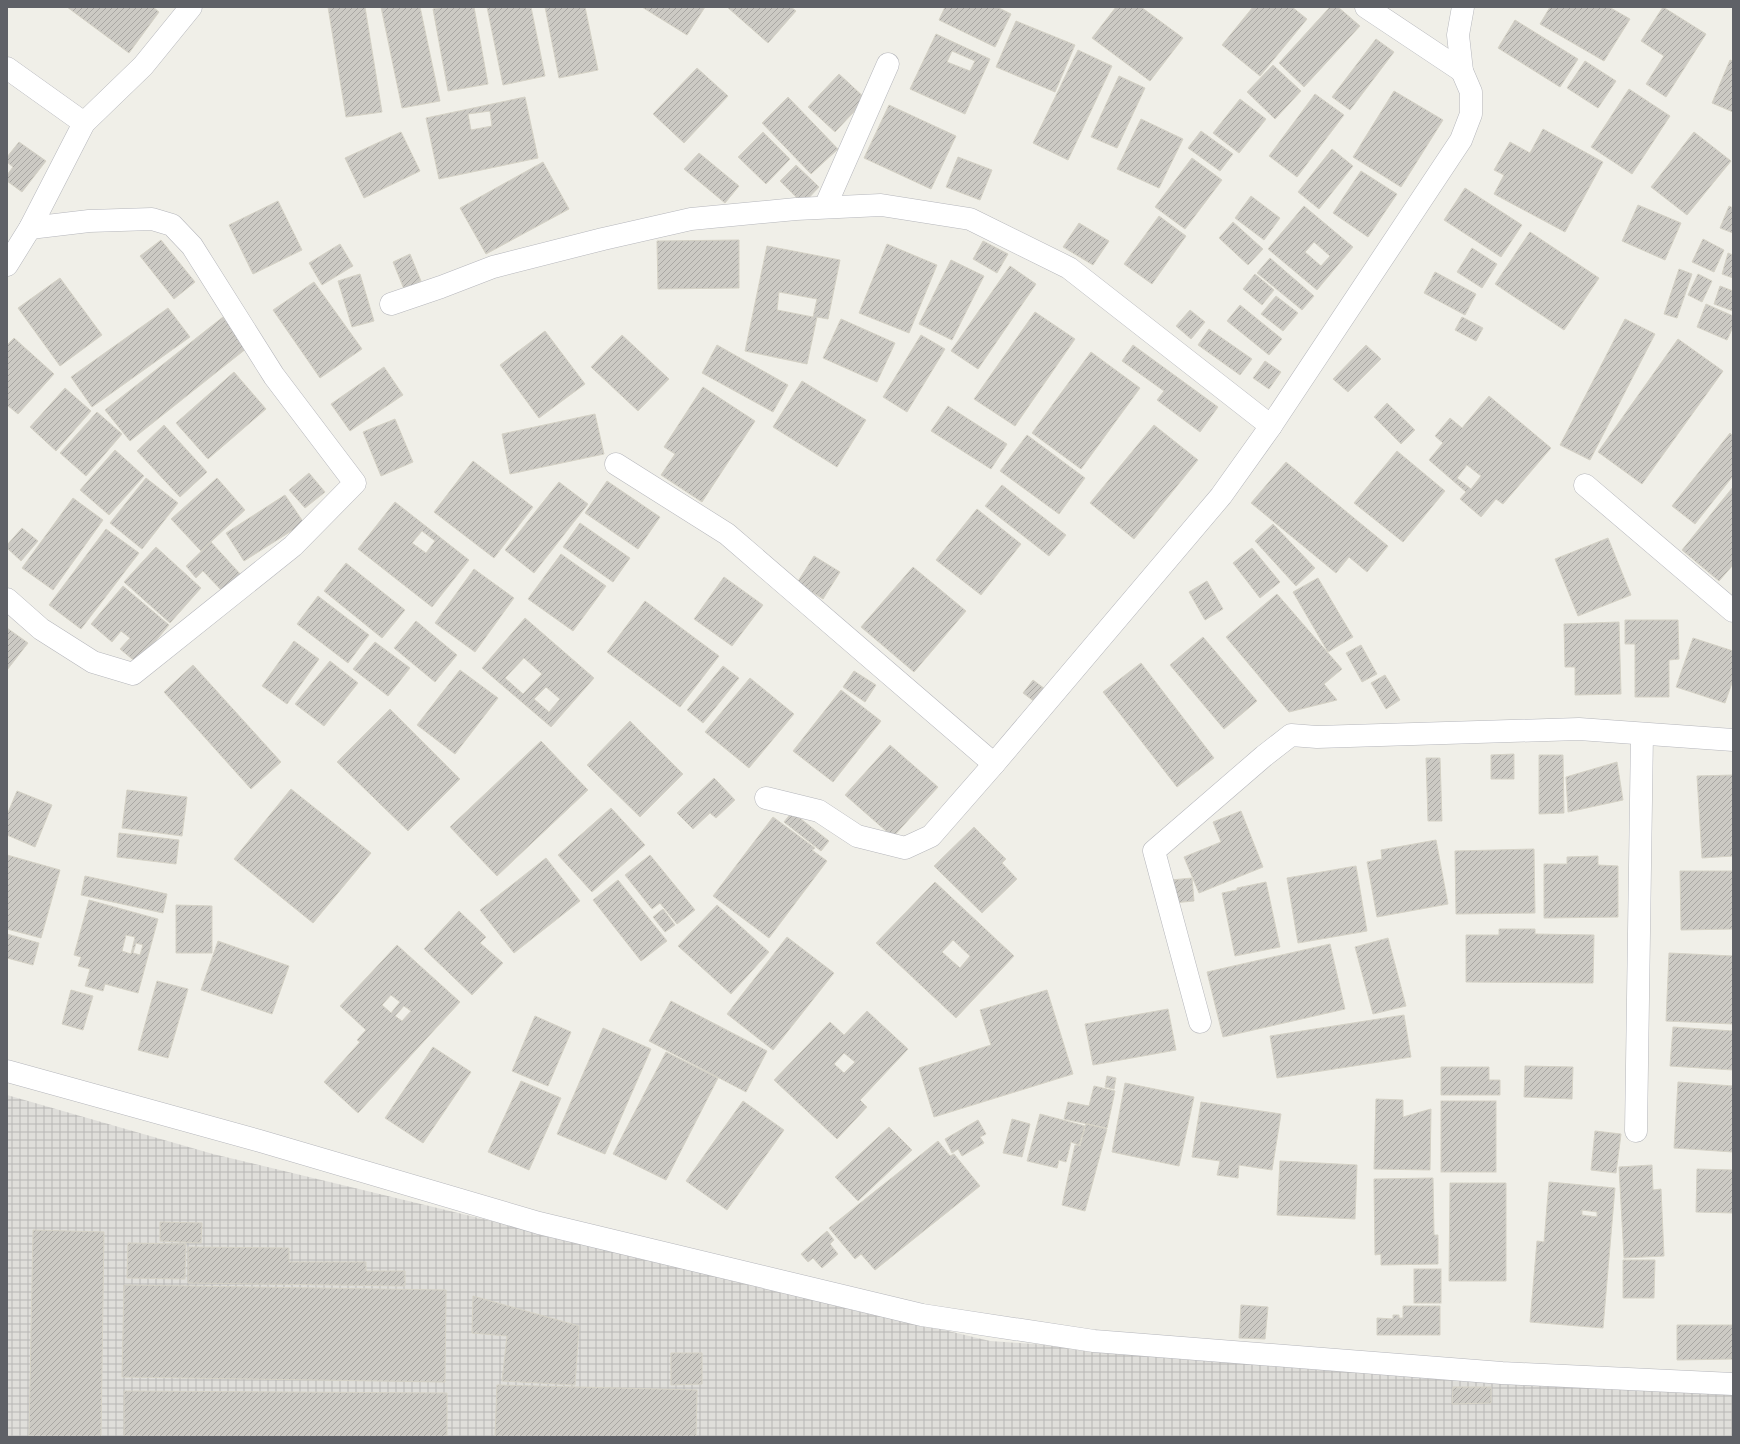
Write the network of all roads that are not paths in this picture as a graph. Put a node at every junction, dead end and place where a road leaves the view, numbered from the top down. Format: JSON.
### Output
{"nodes":[{"id":1,"x":191,"y":7,"type":"edge"},
{"id":2,"x":1366,"y":7,"type":"edge"},
{"id":3,"x":1463,"y":7,"type":"edge"},
{"id":4,"x":888,"y":64,"type":"dead end"},
{"id":5,"x":7,"y":68,"type":"edge"},
{"id":6,"x":1462,"y":71,"type":"junction"},
{"id":7,"x":84,"y":123,"type":"junction"},
{"id":8,"x":824,"y":207,"type":"junction"},
{"id":9,"x":30,"y":228,"type":"junction"},
{"id":10,"x":7,"y":265,"type":"edge"},
{"id":11,"x":391,"y":304,"type":"dead end"},
{"id":12,"x":1271,"y":426,"type":"junction"},
{"id":13,"x":616,"y":464,"type":"dead end"},
{"id":14,"x":1585,"y":484,"type":"dead end"},
{"id":15,"x":7,"y":599,"type":"edge"},
{"id":16,"x":1733,"y":611,"type":"edge"},
{"id":17,"x":1642,"y":734,"type":"junction"},
{"id":18,"x":1733,"y":740,"type":"edge"},
{"id":19,"x":994,"y":764,"type":"junction"},
{"id":20,"x":766,"y":798,"type":"dead end"},
{"id":21,"x":1200,"y":1022,"type":"dead end"},
{"id":22,"x":7,"y":1071,"type":"edge"},
{"id":23,"x":1636,"y":1131,"type":"dead end"},
{"id":24,"x":1733,"y":1384,"type":"edge"}],
"edges":[{"from":1,"to":7,"type":"street"},
{"from":2,"to":6,"type":"street"},
{"from":3,"to":6,"type":"street"},
{"from":4,"to":8,"type":"street"},
{"from":5,"to":7,"type":"street"},
{"from":6,"to":12,"type":"street"},
{"from":7,"to":9,"type":"street"},
{"from":8,"to":11,"type":"street"},
{"from":8,"to":12,"type":"street"},
{"from":9,"to":10,"type":"street"},
{"from":9,"to":15,"type":"street"},
{"from":12,"to":19,"type":"street"},
{"from":13,"to":19,"type":"street"},
{"from":14,"to":16,"type":"street"},
{"from":17,"to":18,"type":"street"},
{"from":17,"to":21,"type":"street"},
{"from":17,"to":23,"type":"street"},
{"from":19,"to":20,"type":"street"},
{"from":22,"to":24,"type":"street"}]}
